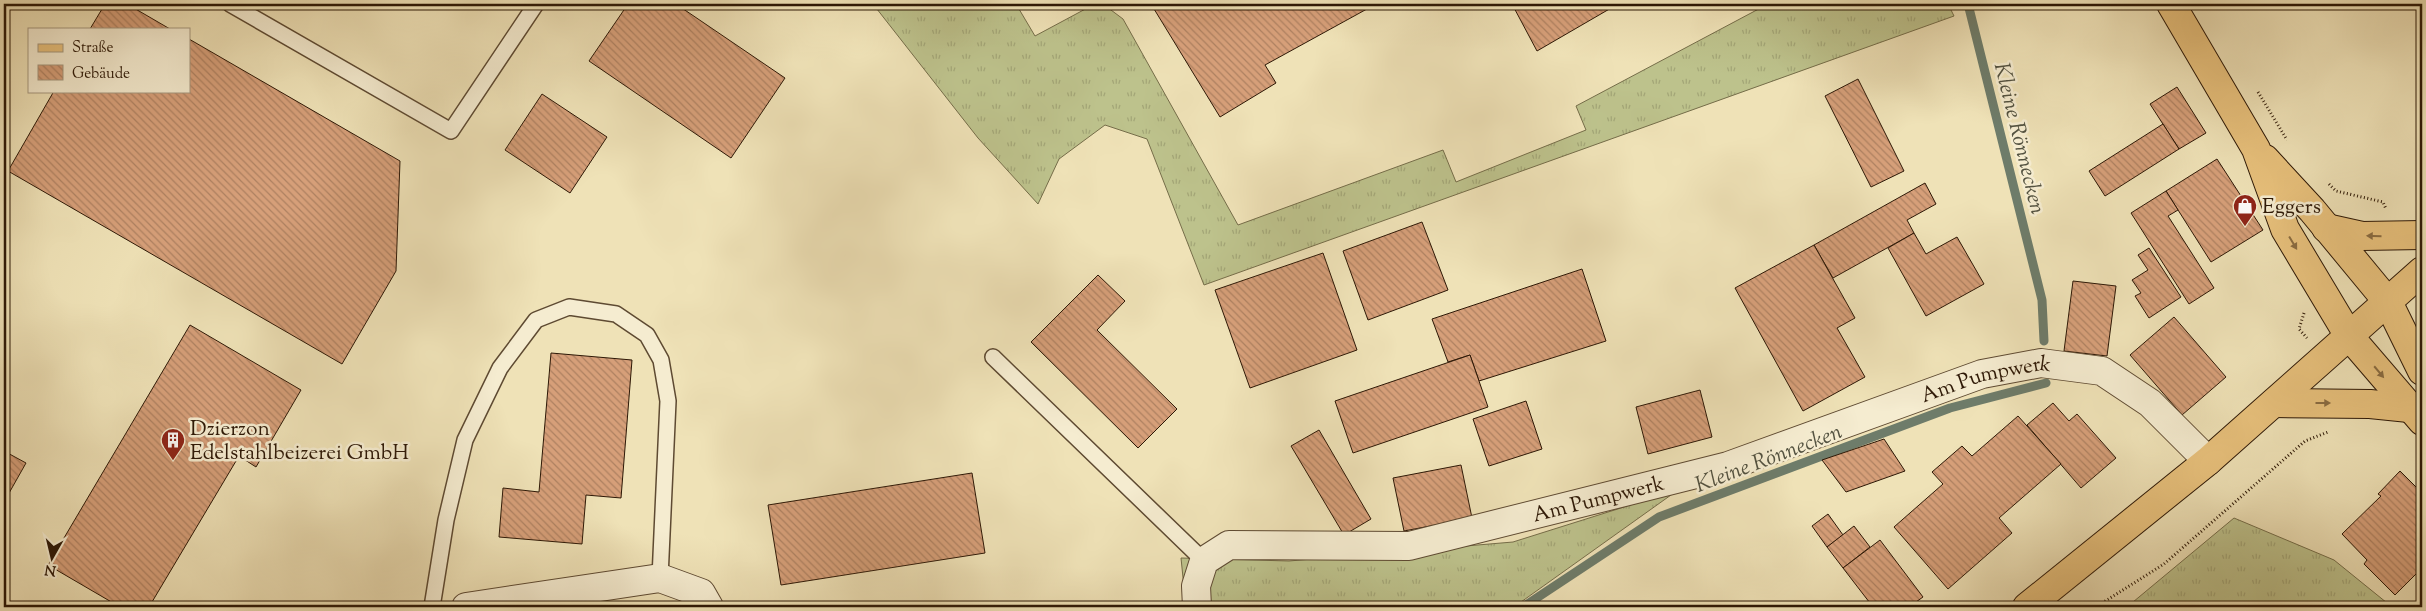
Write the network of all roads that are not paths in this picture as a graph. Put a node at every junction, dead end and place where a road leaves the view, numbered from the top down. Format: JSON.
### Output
{"nodes":[{"id":1,"x":230,"y":4,"type":"edge"},
{"id":2,"x":536,"y":4,"type":"edge"},
{"id":3,"x":2172,"y":4,"type":"edge"},
{"id":4,"x":2256,"y":149,"type":"junction"},
{"id":5,"x":2326,"y":228,"type":"junction"},
{"id":6,"x":2422,"y":235,"type":"edge"},
{"id":7,"x":2422,"y":271,"type":"edge"},
{"id":8,"x":2388,"y":302,"type":"junction"},
{"id":9,"x":2349,"y":336,"type":"junction"},
{"id":10,"x":993,"y":357,"type":"dead end"},
{"id":11,"x":2422,"y":371,"type":"edge"},
{"id":12,"x":2274,"y":403,"type":"junction"},
{"id":13,"x":2416,"y":414,"type":"edge"},
{"id":14,"x":2208,"y":460,"type":"junction"},
{"id":15,"x":1204,"y":561,"type":"junction"},
{"id":16,"x":660,"y":578,"type":"junction"},
{"id":17,"x":432,"y":607,"type":"edge"},
{"id":18,"x":466,"y":607,"type":"edge"},
{"id":19,"x":709,"y":607,"type":"edge"},
{"id":20,"x":1197,"y":607,"type":"edge"},
{"id":21,"x":2027,"y":607,"type":"edge"}],
"edges":[{"from":1,"to":2,"type":"lane"},
{"from":3,"to":4,"type":"main road"},
{"from":4,"to":5,"type":"main road"},
{"from":4,"to":9,"type":"main road","one_way":true},
{"from":6,"to":5,"type":"main road","one_way":true},
{"from":5,"to":8,"type":"main road"},
{"from":7,"to":8,"type":"main road"},
{"from":8,"to":9,"type":"main road"},
{"from":8,"to":11,"type":"main road"},
{"from":9,"to":12,"type":"main road"},
{"from":9,"to":13,"type":"main road","one_way":true},
{"from":10,"to":15,"type":"lane"},
{"from":12,"to":13,"type":"main road","one_way":true},
{"from":12,"to":14,"type":"main road"},
{"from":14,"to":15,"type":"street","name":"Am Pumpwerk"},
{"from":14,"to":21,"type":"main road"},
{"from":15,"to":20,"type":"street"},
{"from":16,"to":17,"type":"lane"},
{"from":16,"to":18,"type":"street"},
{"from":16,"to":19,"type":"street"}]}
